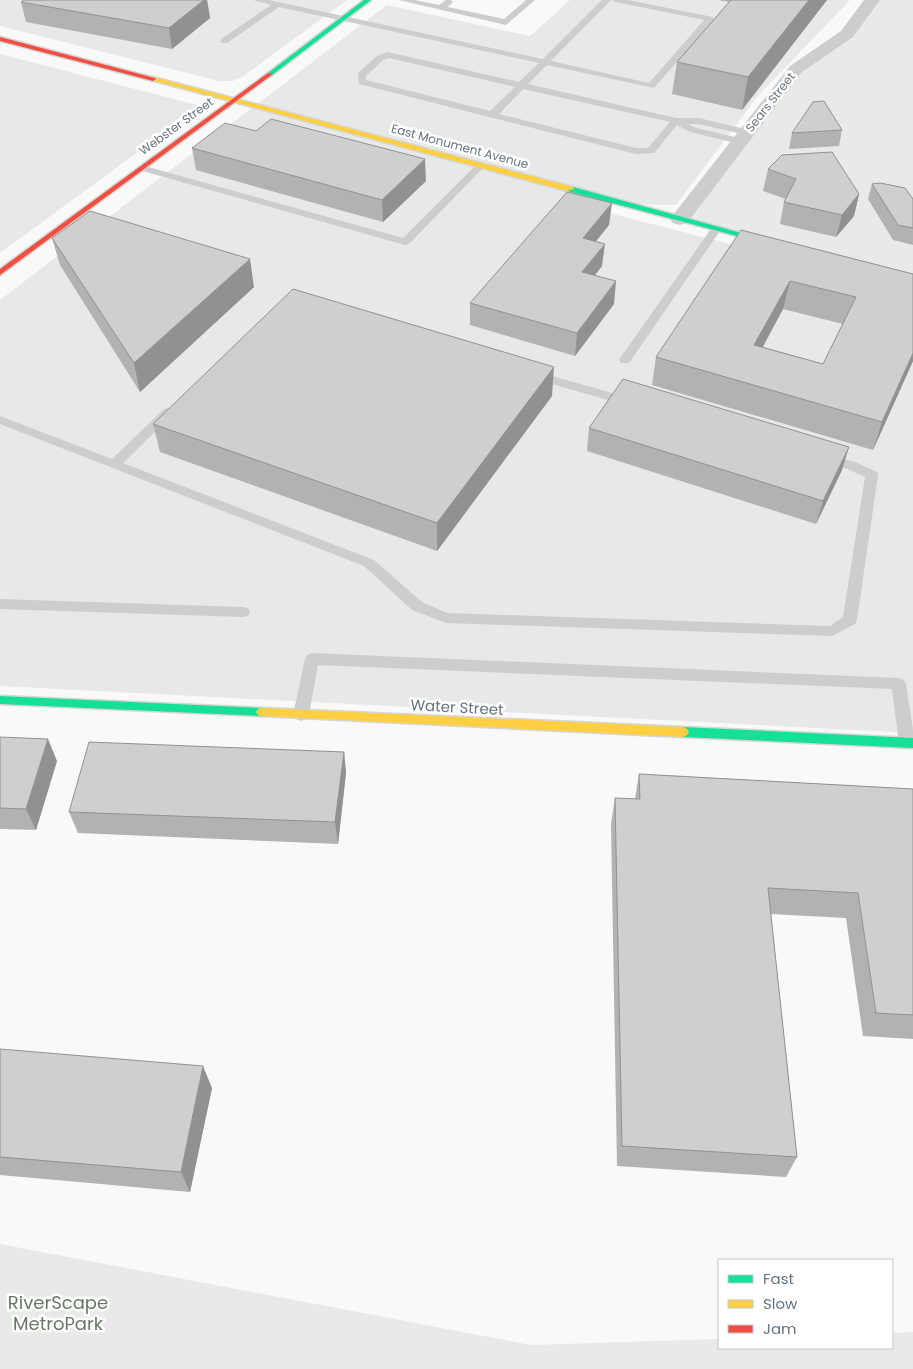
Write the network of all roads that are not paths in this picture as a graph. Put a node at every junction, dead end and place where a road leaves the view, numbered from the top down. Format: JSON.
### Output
{"nodes":[{"id":1,"x":257,"y":0,"type":"edge"},
{"id":2,"x":368,"y":0,"type":"edge"},
{"id":3,"x":404,"y":0,"type":"edge"},
{"id":4,"x":451,"y":0,"type":"edge"},
{"id":5,"x":532,"y":0,"type":"edge"},
{"id":6,"x":607,"y":0,"type":"edge"},
{"id":7,"x":616,"y":0,"type":"edge"},
{"id":8,"x":872,"y":0,"type":"edge"},
{"id":9,"x":277,"y":5,"type":"junction"},
{"id":10,"x":441,"y":8,"type":"junction"},
{"id":11,"x":342,"y":20,"type":"junction"},
{"id":12,"x":0,"y":39,"type":"edge"},
{"id":13,"x":224,"y":41,"type":"dead end"},
{"id":14,"x":545,"y":62,"type":"junction"},
{"id":15,"x":521,"y":86,"type":"junction"},
{"id":16,"x":233,"y":101,"type":"junction"},
{"id":17,"x":492,"y":115,"type":"junction"},
{"id":18,"x":676,"y":121,"type":"junction"},
{"id":19,"x":743,"y":136,"type":"junction"},
{"id":20,"x":480,"y":166,"type":"junction"},
{"id":21,"x":142,"y":168,"type":"junction"},
{"id":22,"x":680,"y":219,"type":"junction"},
{"id":23,"x":717,"y":228,"type":"junction"},
{"id":24,"x":782,"y":245,"type":"edge"},
{"id":25,"x":0,"y":273,"type":"edge"},
{"id":26,"x":625,"y":360,"type":"dead end"},
{"id":27,"x":525,"y":373,"type":"edge"},
{"id":28,"x":178,"y":402,"type":"edge"},
{"id":29,"x":640,"y":405,"type":"edge"},
{"id":30,"x":0,"y":420,"type":"edge"},
{"id":31,"x":812,"y":454,"type":"edge"},
{"id":32,"x":114,"y":464,"type":"junction"},
{"id":33,"x":0,"y":604,"type":"edge"},
{"id":34,"x":243,"y":612,"type":"dead end"},
{"id":35,"x":0,"y":700,"type":"edge"},
{"id":36,"x":301,"y":714,"type":"junction"},
{"id":37,"x":910,"y":743,"type":"edge"}],
"edges":[{"from":1,"to":9,"type":"lane"},
{"from":2,"to":11,"type":"street","name":"Webster Street"},
{"from":3,"to":10,"type":"lane"},
{"from":4,"to":10,"type":"lane"},
{"from":5,"to":10,"type":"lane"},
{"from":6,"to":14,"type":"lane"},
{"from":7,"to":14,"type":"lane"},
{"from":8,"to":19,"type":"street","name":"Sears Street"},
{"from":9,"to":11,"type":"lane"},
{"from":9,"to":13,"type":"lane"},
{"from":11,"to":14,"type":"lane"},
{"from":11,"to":16,"type":"street","name":"Webster Street"},
{"from":12,"to":16,"type":"street","name":"East Monument Avenue"},
{"from":14,"to":15,"type":"lane"},
{"from":15,"to":17,"type":"lane"},
{"from":15,"to":17,"type":"lane"},
{"from":15,"to":18,"type":"lane"},
{"from":16,"to":20,"type":"street","name":"East Monument Avenue"},
{"from":16,"to":21,"type":"street","name":"Webster Street"},
{"from":17,"to":18,"type":"lane"},
{"from":18,"to":19,"type":"lane"},
{"from":19,"to":22,"type":"street","name":"Sears Street"},
{"from":20,"to":21,"type":"lane"},
{"from":20,"to":22,"type":"street","name":"East Monument Avenue"},
{"from":21,"to":25,"type":"street","name":"Webster Street"},
{"from":22,"to":23,"type":"street","name":"East Monument Avenue"},
{"from":23,"to":24,"type":"street","name":"East Monument Avenue"},
{"from":23,"to":26,"type":"lane"},
{"from":27,"to":29,"type":"lane"},
{"from":28,"to":32,"type":"lane"},
{"from":30,"to":32,"type":"lane"},
{"from":31,"to":32,"type":"lane"},
{"from":33,"to":34,"type":"lane"},
{"from":35,"to":36,"type":"street","name":"Water Street"},
{"from":36,"to":37,"type":"street","name":"Water Street"},
{"from":36,"to":37,"type":"lane"}]}
